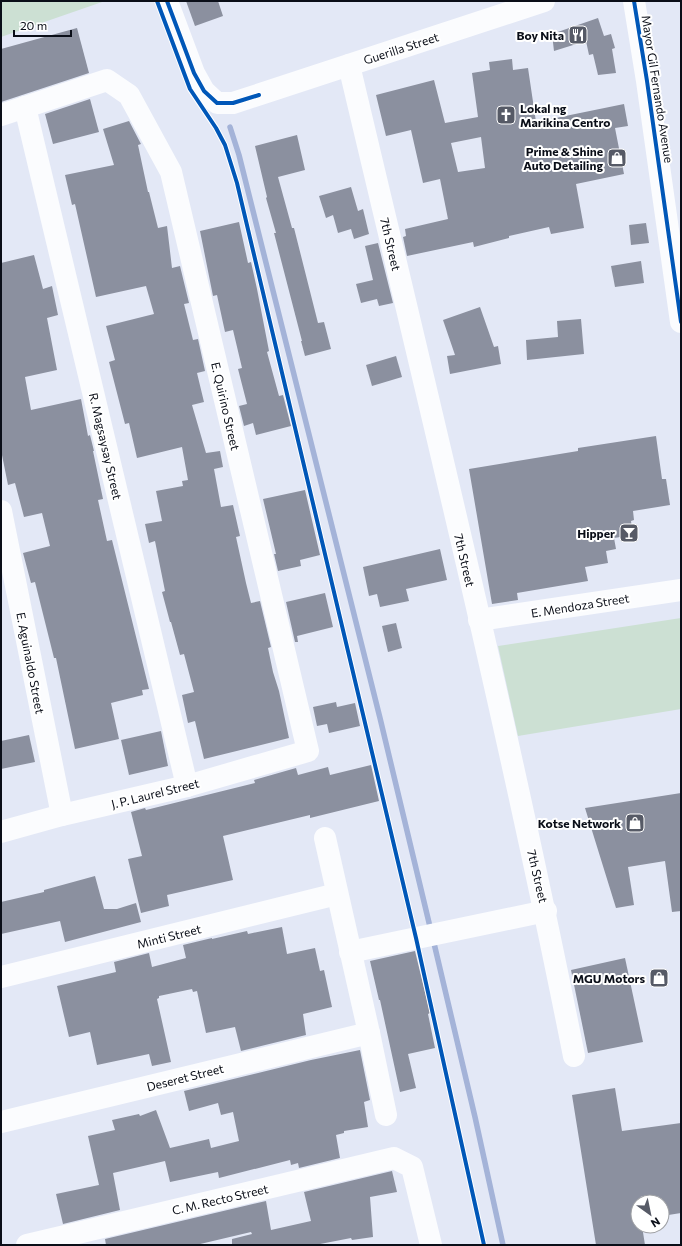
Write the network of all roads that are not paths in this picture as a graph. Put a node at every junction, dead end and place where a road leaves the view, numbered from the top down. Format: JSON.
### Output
{"nodes":[{"id":1,"x":167,"y":1,"type":"edge"},
{"id":2,"x":544,"y":1,"type":"edge"},
{"id":3,"x":634,"y":1,"type":"edge"},
{"id":4,"x":349,"y":65,"type":"junction"},
{"id":5,"x":25,"y":107,"type":"junction"},
{"id":6,"x":1,"y":115,"type":"edge"},
{"id":7,"x":681,"y":322,"type":"edge"},
{"id":8,"x":1,"y":511,"type":"edge"},
{"id":9,"x":681,"y":590,"type":"edge"},
{"id":10,"x":480,"y":620,"type":"junction"},
{"id":11,"x":308,"y":751,"type":"joint"},
{"id":12,"x":187,"y":786,"type":"junction"},
{"id":13,"x":62,"y":815,"type":"junction"},
{"id":14,"x":1,"y":832,"type":"edge"},
{"id":15,"x":325,"y":838,"type":"dead end"},
{"id":16,"x":337,"y":894,"type":"junction"},
{"id":17,"x":546,"y":911,"type":"junction"},
{"id":18,"x":350,"y":952,"type":"junction"},
{"id":19,"x":1,"y":977,"type":"edge"},
{"id":20,"x":368,"y":1033,"type":"junction"},
{"id":21,"x":574,"y":1056,"type":"dead end"},
{"id":22,"x":386,"y":1115,"type":"dead end"},
{"id":23,"x":1,"y":1122,"type":"edge"},
{"id":24,"x":427,"y":1244,"type":"edge"},
{"id":25,"x":26,"y":1245,"type":"edge"}],
"edges":[{"from":1,"to":4,"type":"street","name":"Guerilla Street"},
{"from":2,"to":4,"type":"street","name":"Guerilla Street"},
{"from":3,"to":7,"type":"street","name":"Mayor Gil Fernando Avenue"},
{"from":4,"to":10,"type":"street","name":"7th Street"},
{"from":5,"to":6,"type":"street"},
{"from":5,"to":11,"type":"street","name":"E. Quirino Street"},
{"from":5,"to":12,"type":"street","name":"R. Magsaysay Street"},
{"from":8,"to":13,"type":"street","name":"E. Aguinaldo Street"},
{"from":9,"to":10,"type":"street","name":"E. Mendoza Street"},
{"from":10,"to":17,"type":"street","name":"7th Street"},
{"from":11,"to":12,"type":"street","name":"J. P. Laurel Street"},
{"from":12,"to":13,"type":"street","name":"J. P. Laurel Street"},
{"from":13,"to":14,"type":"street","name":"J. P. Laurel Street"},
{"from":15,"to":16,"type":"street"},
{"from":16,"to":18,"type":"street"},
{"from":16,"to":19,"type":"street","name":"Minti Street"},
{"from":17,"to":18,"type":"street"},
{"from":17,"to":21,"type":"street","name":"7th Street"},
{"from":18,"to":20,"type":"street"},
{"from":20,"to":22,"type":"street"},
{"from":20,"to":23,"type":"street","name":"Deseret Street"},
{"from":24,"to":25,"type":"street","name":"C. M. Recto Street"}]}
